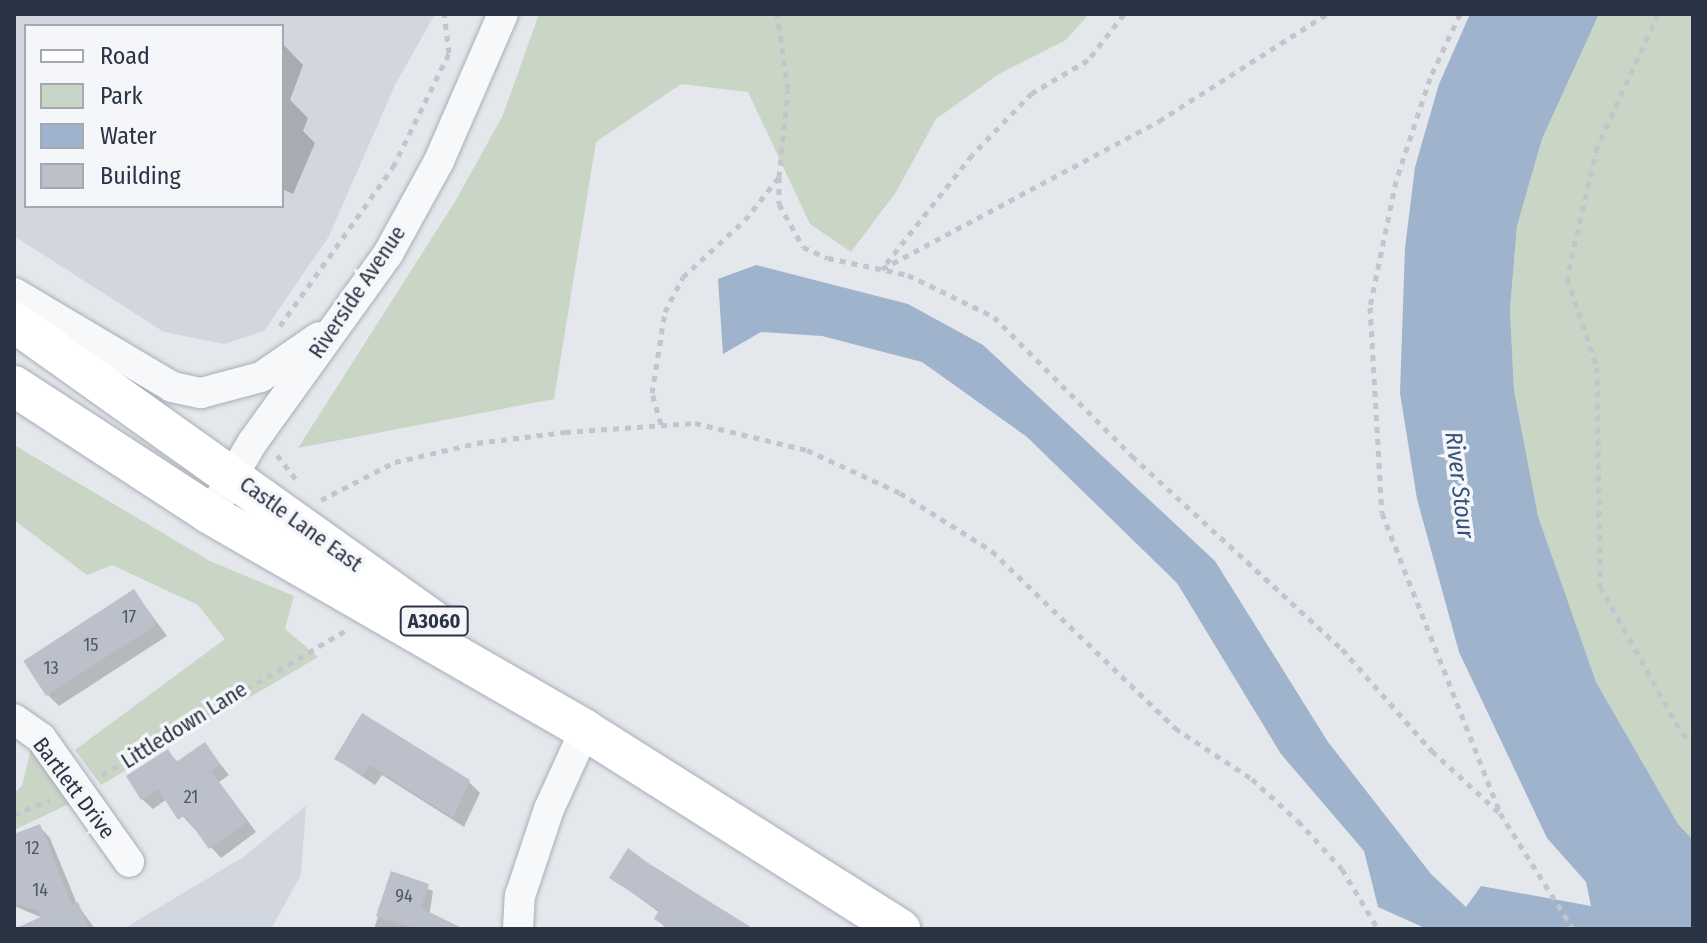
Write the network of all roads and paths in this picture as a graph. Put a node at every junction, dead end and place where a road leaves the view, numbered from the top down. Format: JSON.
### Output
{"nodes":[{"id":1,"x":444,"y":14,"type":"edge"},
{"id":2,"x":503,"y":14,"type":"edge"},
{"id":3,"x":777,"y":14,"type":"edge"},
{"id":4,"x":1124,"y":14,"type":"edge"},
{"id":5,"x":1327,"y":14,"type":"edge"},
{"id":6,"x":1460,"y":14,"type":"edge"},
{"id":7,"x":1658,"y":14,"type":"edge"},
{"id":8,"x":779,"y":177,"type":"junction"},
{"id":9,"x":882,"y":269,"type":"junction"},
{"id":10,"x":14,"y":293,"type":"edge"},
{"id":11,"x":14,"y":322,"type":"edge"},
{"id":12,"x":336,"y":324,"type":"junction"},
{"id":13,"x":277,"y":329,"type":"dead end"},
{"id":14,"x":14,"y":386,"type":"edge"},
{"id":15,"x":661,"y":424,"type":"junction"},
{"id":16,"x":233,"y":476,"type":"junction"},
{"id":17,"x":320,"y":501,"type":"dead end"},
{"id":18,"x":210,"y":514,"type":"junction"},
{"id":19,"x":351,"y":628,"type":"dead end"},
{"id":20,"x":14,"y":719,"type":"edge"},
{"id":21,"x":585,"y":730,"type":"junction"},
{"id":22,"x":1693,"y":739,"type":"edge"},
{"id":23,"x":74,"y":791,"type":"junction"},
{"id":24,"x":1500,"y":813,"type":"junction"},
{"id":25,"x":14,"y":815,"type":"edge"},
{"id":26,"x":129,"y":862,"type":"dead end"},
{"id":27,"x":518,"y":929,"type":"edge"},
{"id":28,"x":900,"y":929,"type":"edge"},
{"id":29,"x":1378,"y":929,"type":"edge"},
{"id":30,"x":1573,"y":929,"type":"edge"}],
"edges":[{"from":1,"to":13,"type":"path"},
{"from":2,"to":12,"type":"street","name":"Riverside Avenue"},
{"from":3,"to":8,"type":"path"},
{"from":4,"to":9,"type":"path"},
{"from":5,"to":9,"type":"path"},
{"from":6,"to":24,"type":"path"},
{"from":7,"to":22,"type":"path"},
{"from":8,"to":9,"type":"path"},
{"from":8,"to":15,"type":"path"},
{"from":9,"to":24,"type":"path"},
{"from":10,"to":12,"type":"street"},
{"from":11,"to":16,"type":"main road","name":"Castle Lane East","number":"A3060"},
{"from":12,"to":16,"type":"street","name":"Riverside Avenue"},
{"from":14,"to":18,"type":"main road","name":"Castle Lane East","number":"A3060"},
{"from":15,"to":17,"type":"path"},
{"from":15,"to":29,"type":"path"},
{"from":16,"to":18,"type":"street","name":"Riverside Avenue"},
{"from":16,"to":21,"type":"main road","name":"Castle Lane East","number":"A3060"},
{"from":18,"to":21,"type":"main road","name":"Castle Lane East","number":"A3060"},
{"from":19,"to":23,"type":"path","name":"Littledown Lane"},
{"from":20,"to":23,"type":"street","name":"Bartlett Drive"},
{"from":21,"to":27,"type":"street"},
{"from":21,"to":28,"type":"main road","name":"Castle Lane East","number":"A3060"},
{"from":23,"to":25,"type":"path","name":"Littledown Lane"},
{"from":23,"to":26,"type":"street","name":"Bartlett Drive"},
{"from":24,"to":30,"type":"path"}]}
